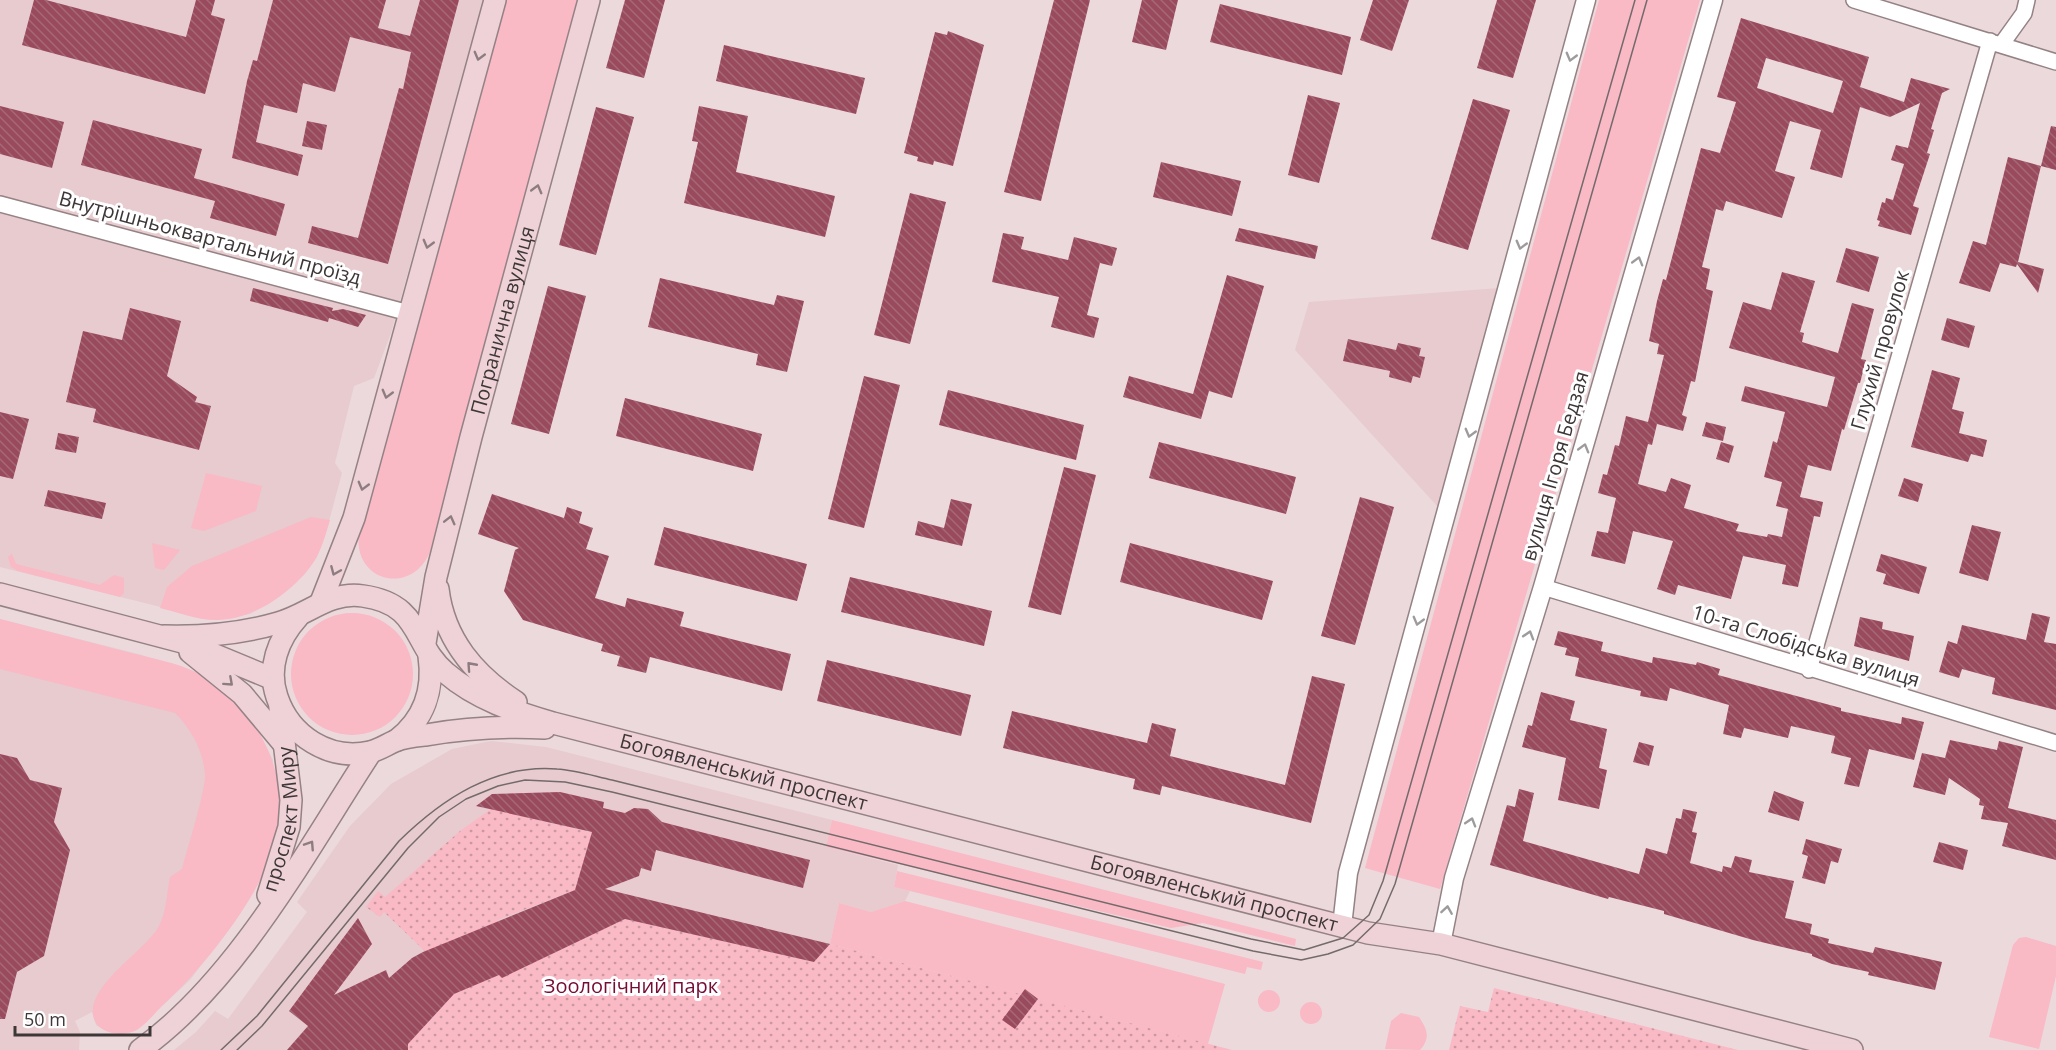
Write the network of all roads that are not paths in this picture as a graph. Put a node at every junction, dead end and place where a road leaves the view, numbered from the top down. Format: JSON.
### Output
{"nodes":[{"id":1,"x":495,"y":0,"type":"edge"},
{"id":2,"x":588,"y":0,"type":"edge"},
{"id":3,"x":1586,"y":0,"type":"edge"},
{"id":4,"x":1713,"y":0,"type":"edge"},
{"id":5,"x":1854,"y":0,"type":"edge"},
{"id":6,"x":2027,"y":0,"type":"edge"},
{"id":7,"x":1996,"y":43,"type":"junction"},
{"id":8,"x":2056,"y":62,"type":"edge"},
{"id":9,"x":0,"y":204,"type":"edge"},
{"id":10,"x":409,"y":313,"type":"junction"},
{"id":11,"x":436,"y":577,"type":"junction"},
{"id":12,"x":1543,"y":587,"type":"junction"},
{"id":13,"x":0,"y":594,"type":"edge"},
{"id":14,"x":321,"y":602,"type":"junction"},
{"id":15,"x":298,"y":617,"type":"junction"},
{"id":16,"x":164,"y":636,"type":"junction"},
{"id":17,"x":427,"y":649,"type":"junction"},
{"id":18,"x":1809,"y":670,"type":"junction"},
{"id":19,"x":273,"y":680,"type":"junction"},
{"id":20,"x":280,"y":706,"type":"junction"},
{"id":21,"x":553,"y":723,"type":"junction"},
{"id":22,"x":578,"y":730,"type":"junction"},
{"id":23,"x":396,"y":740,"type":"junction"},
{"id":24,"x":2056,"y":743,"type":"edge"},
{"id":25,"x":283,"y":744,"type":"junction"},
{"id":26,"x":371,"y":752,"type":"junction"},
{"id":27,"x":1342,"y":926,"type":"junction"},
{"id":28,"x":255,"y":929,"type":"junction"},
{"id":29,"x":1441,"y":944,"type":"junction"},
{"id":30,"x":140,"y":1050,"type":"edge"},
{"id":31,"x":1852,"y":1050,"type":"edge"}],
"edges":[{"from":1,"to":10,"type":"main road","one_way":true},
{"from":11,"to":2,"type":"main road","name":"Погранична вулиця","one_way":true},
{"from":3,"to":27,"type":"street","one_way":true},
{"from":12,"to":4,"type":"street","name":"вулиця Ігоря Бедзая","one_way":true},
{"from":5,"to":7,"type":"street"},
{"from":6,"to":7,"type":"street","name":"Глухий провулок"},
{"from":7,"to":8,"type":"street"},
{"from":7,"to":18,"type":"street","name":"Глухий провулок"},
{"from":9,"to":10,"type":"street","name":"Внутрішньоквартальний проїзд"},
{"from":10,"to":14,"type":"main road","one_way":true},
{"from":11,"to":17,"type":"main road","name":"Погранична вулиця"},
{"from":21,"to":11,"type":"main road","one_way":true},
{"from":12,"to":18,"type":"street","name":"10-та Слобідська вулиця"},
{"from":29,"to":12,"type":"street","name":"вулиця Ігоря Бедзая","one_way":true},
{"from":13,"to":16,"type":"main road","name":"Богоявленський проспект"},
{"from":14,"to":15,"type":"main road","name":"Богоявленський проспект"},
{"from":14,"to":17,"type":"main road","name":"Богоявленський проспект"},
{"from":15,"to":16,"type":"main road","name":"Богоявленський проспект"},
{"from":15,"to":19,"type":"main road"},
{"from":16,"to":19,"type":"main road","name":"Богоявленський проспект"},
{"from":16,"to":25,"type":"main road","one_way":true},
{"from":17,"to":21,"type":"main road","name":"Богоявленський проспект"},
{"from":17,"to":23,"type":"main road"},
{"from":18,"to":24,"type":"street","name":"10-та Слобідська вулиця"},
{"from":19,"to":20,"type":"main road","name":"Богоявленський проспект"},
{"from":20,"to":25,"type":"main road","name":"проспект Миру"},
{"from":20,"to":26,"type":"main road","name":"Богоявленський проспект"},
{"from":21,"to":22,"type":"main road","name":"Богоявленський проспект"},
{"from":22,"to":23,"type":"main road","name":"Богоявленський проспект"},
{"from":22,"to":27,"type":"main road","name":"Богоявленський проспект"},
{"from":23,"to":26,"type":"main road","name":"Богоявленський проспект"},
{"from":25,"to":28,"type":"main road","name":"проспект Миру"},
{"from":28,"to":26,"type":"main road","name":"проспект Миру","one_way":true},
{"from":27,"to":29,"type":"main road","name":"Богоявленський проспект"},
{"from":28,"to":30,"type":"main road","name":"проспект Миру"},
{"from":29,"to":31,"type":"main road","name":"Богоявленський проспект"}]}
